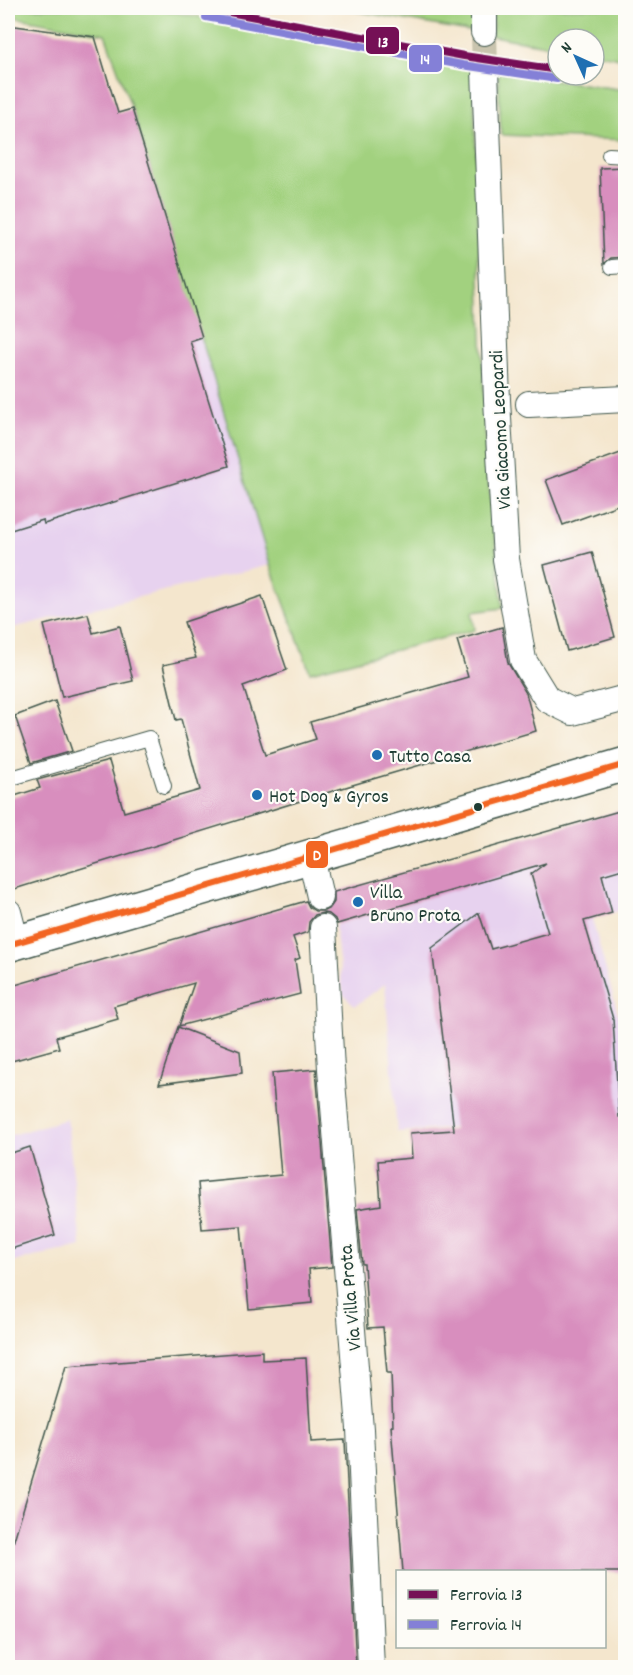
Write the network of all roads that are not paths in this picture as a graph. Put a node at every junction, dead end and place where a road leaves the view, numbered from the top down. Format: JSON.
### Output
{"nodes":[{"id":1,"x":485,"y":70,"type":"tunnel mouth"},
{"id":2,"x":609,"y":155,"type":"dead end"},
{"id":3,"x":626,"y":156,"type":"edge"},
{"id":4,"x":626,"y":399,"type":"edge"},
{"id":5,"x":529,"y":404,"type":"dead end"},
{"id":6,"x":626,"y":698,"type":"edge"},
{"id":7,"x":626,"y":764,"type":"edge"},
{"id":8,"x":8,"y":779,"type":"edge"},
{"id":9,"x":164,"y":786,"type":"dead end"},
{"id":10,"x":311,"y":857,"type":"junction"},
{"id":11,"x":320,"y":897,"type":"dead end"},
{"id":12,"x":323,"y":928,"type":"dead end"},
{"id":13,"x":10,"y":933,"type":"edge"},
{"id":14,"x":371,"y":1668,"type":"edge"}],
"edges":[{"from":1,"to":6,"type":"street","name":"Via Giacomo Leopardi"},
{"from":2,"to":3,"type":"lane"},
{"from":4,"to":5,"type":"street"},
{"from":7,"to":10,"type":"main road"},
{"from":8,"to":9,"type":"lane"},
{"from":10,"to":11,"type":"street"},
{"from":10,"to":13,"type":"main road"},
{"from":12,"to":14,"type":"street","name":"Via Villa Prota"}]}
